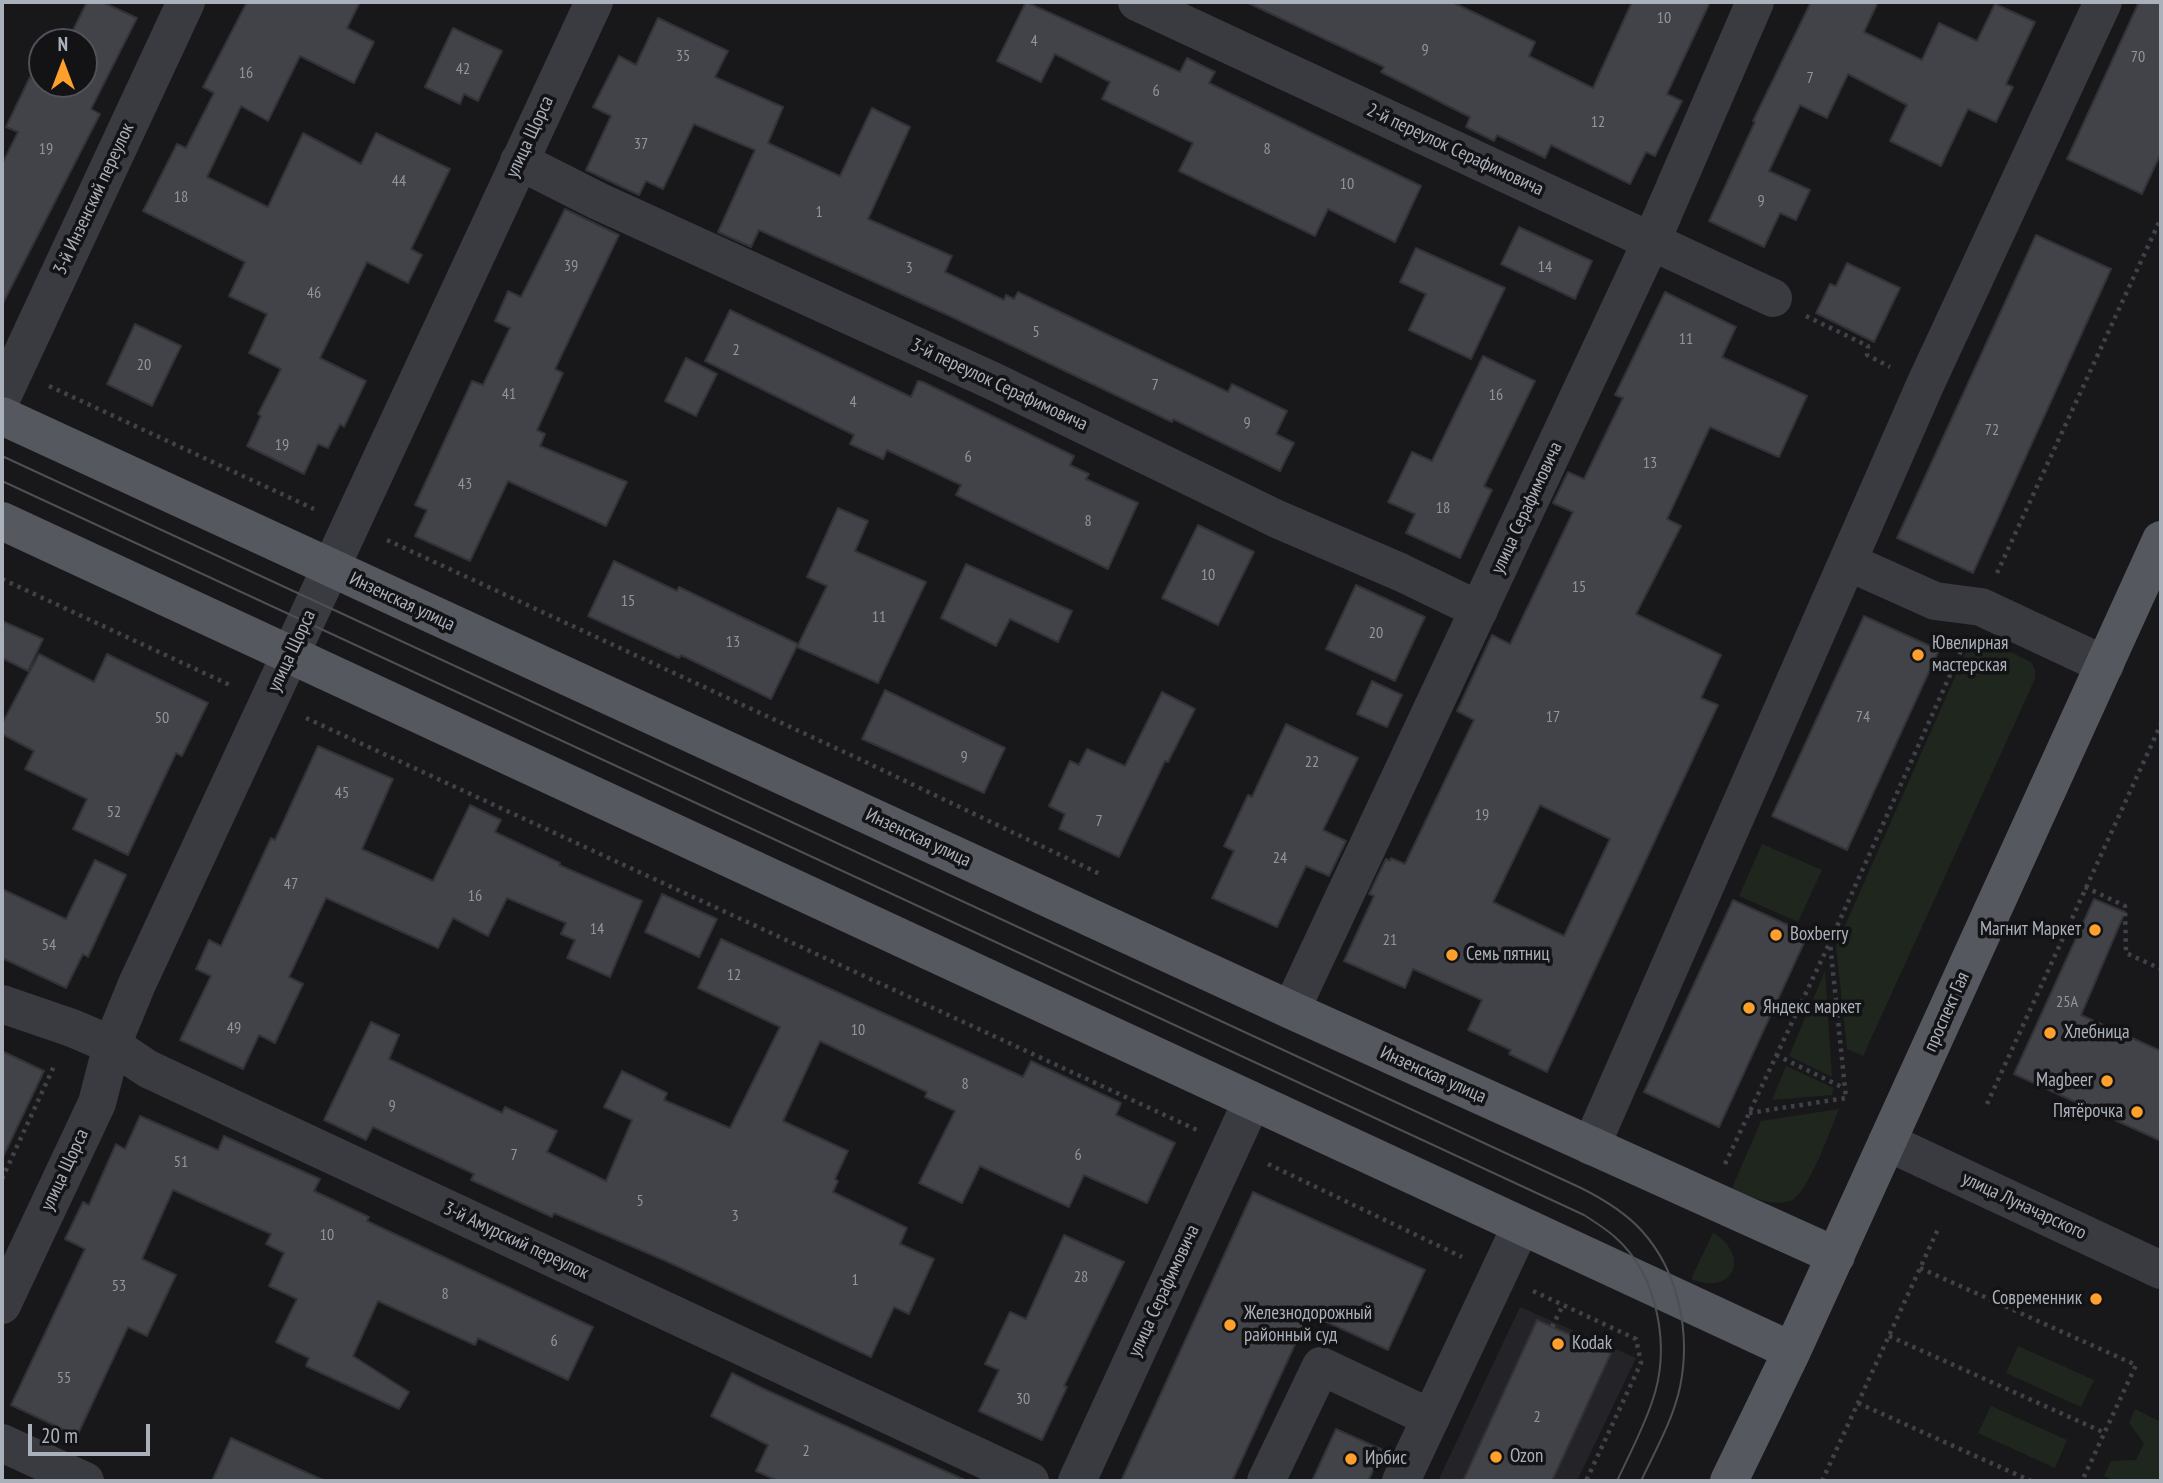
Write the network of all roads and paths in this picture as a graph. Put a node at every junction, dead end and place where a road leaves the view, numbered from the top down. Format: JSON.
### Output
{"nodes":[{"id":1,"x":186,"y":2,"type":"edge"},
{"id":2,"x":594,"y":2,"type":"edge"},
{"id":3,"x":1137,"y":2,"type":"edge"},
{"id":4,"x":1755,"y":2,"type":"edge"},
{"id":5,"x":2103,"y":2,"type":"edge"},
{"id":6,"x":519,"y":161,"type":"junction"},
{"id":7,"x":2161,"y":218,"type":"edge"},
{"id":8,"x":1651,"y":242,"type":"junction"},
{"id":9,"x":1773,"y":298,"type":"joint"},
{"id":10,"x":8,"y":383,"type":"edge"},
{"id":11,"x":1925,"y":386,"type":"junction"},
{"id":12,"x":2,"y":416,"type":"edge"},
{"id":13,"x":325,"y":514,"type":"dead end"},
{"id":14,"x":2,"y":521,"type":"edge"},
{"id":15,"x":382,"y":538,"type":"dead end"},
{"id":16,"x":2161,"y":540,"type":"edge"},
{"id":17,"x":1848,"y":562,"type":"junction"},
{"id":18,"x":330,"y":568,"type":"junction"},
{"id":19,"x":2,"y":579,"type":"edge"},
{"id":20,"x":1981,"y":607,"type":"junction"},
{"id":21,"x":1479,"y":610,"type":"junction"},
{"id":22,"x":290,"y":655,"type":"junction"},
{"id":23,"x":2105,"y":665,"type":"junction"},
{"id":24,"x":232,"y":686,"type":"dead end"},
{"id":25,"x":306,"y":718,"type":"dead end"},
{"id":26,"x":2161,"y":724,"type":"edge"},
{"id":27,"x":1107,"y":877,"type":"dead end"},
{"id":28,"x":2085,"y":887,"type":"junction"},
{"id":29,"x":1830,"y":942,"type":"junction"},
{"id":30,"x":2161,"y":969,"type":"edge"},
{"id":31,"x":2,"y":1004,"type":"edge"},
{"id":32,"x":1291,"y":1010,"type":"junction"},
{"id":33,"x":112,"y":1045,"type":"junction"},
{"id":34,"x":1776,"y":1055,"type":"junction"},
{"id":35,"x":1845,"y":1088,"type":"junction"},
{"id":36,"x":1252,"y":1101,"type":"junction"},
{"id":37,"x":1987,"y":1104,"type":"dead end"},
{"id":38,"x":1748,"y":1114,"type":"junction"},
{"id":39,"x":1887,"y":1142,"type":"junction"},
{"id":40,"x":1231,"y":1146,"type":"junction"},
{"id":41,"x":1591,"y":1146,"type":"junction"},
{"id":42,"x":1714,"y":1159,"type":"dead end"},
{"id":43,"x":1521,"y":1226,"type":"junction"},
{"id":44,"x":1939,"y":1227,"type":"dead end"},
{"id":45,"x":1836,"y":1256,"type":"junction"},
{"id":46,"x":1920,"y":1268,"type":"junction"},
{"id":47,"x":2161,"y":1270,"type":"edge"},
{"id":48,"x":1499,"y":1275,"type":"junction"},
{"id":49,"x":2,"y":1305,"type":"edge"},
{"id":50,"x":1563,"y":1305,"type":"junction"},
{"id":51,"x":1552,"y":1327,"type":"dead end"},
{"id":52,"x":1889,"y":1336,"type":"junction"},
{"id":53,"x":1792,"y":1351,"type":"junction"},
{"id":54,"x":1858,"y":1403,"type":"junction"},
{"id":55,"x":1432,"y":1418,"type":"junction"},
{"id":56,"x":2105,"y":1433,"type":"junction"},
{"id":57,"x":2,"y":1443,"type":"edge"},
{"id":58,"x":85,"y":1481,"type":"edge"},
{"id":59,"x":1030,"y":1481,"type":"edge"},
{"id":60,"x":1077,"y":1481,"type":"edge"},
{"id":61,"x":1266,"y":1481,"type":"edge"},
{"id":62,"x":1401,"y":1481,"type":"edge"},
{"id":63,"x":1586,"y":1481,"type":"edge"},
{"id":64,"x":1729,"y":1481,"type":"edge"},
{"id":65,"x":1822,"y":1481,"type":"edge"},
{"id":66,"x":2031,"y":1481,"type":"edge"},
{"id":67,"x":2082,"y":1481,"type":"edge"}],
"edges":[{"from":1,"to":10,"type":"street","name":"3-й Инзенский переулок"},
{"from":2,"to":6,"type":"street","name":"улица Щорса"},
{"from":3,"to":8,"type":"street","name":"2-й переулок Серафимовича"},
{"from":4,"to":8,"type":"street","name":"улица Серафимовича"},
{"from":5,"to":11,"type":"street"},
{"from":6,"to":18,"type":"street","name":"улица Щорса"},
{"from":6,"to":21,"type":"street","name":"3-й переулок Серафимовича"},
{"from":7,"to":20,"type":"path"},
{"from":8,"to":9,"type":"street","name":"2-й переулок Серафимовича"},
{"from":8,"to":21,"type":"street","name":"улица Серафимовича"},
{"from":9,"to":11,"type":"path"},
{"from":10,"to":13,"type":"path"},
{"from":11,"to":17,"type":"street"},
{"from":12,"to":18,"type":"main road","name":"Инзенская улица"},
{"from":14,"to":22,"type":"main road"},
{"from":15,"to":27,"type":"path"},
{"from":16,"to":23,"type":"main road","name":"проспект Гая"},
{"from":17,"to":20,"type":"street"},
{"from":17,"to":41,"type":"street"},
{"from":18,"to":22,"type":"street","name":"улица Щорса"},
{"from":18,"to":32,"type":"main road","name":"Инзенская улица"},
{"from":19,"to":24,"type":"path"},
{"from":20,"to":23,"type":"street"},
{"from":20,"to":29,"type":"path"},
{"from":21,"to":32,"type":"street","name":"улица Серафимовича"},
{"from":22,"to":33,"type":"street","name":"улица Щорса"},
{"from":22,"to":36,"type":"main road"},
{"from":23,"to":39,"type":"main road","name":"проспект Гая"},
{"from":25,"to":40,"type":"path"},
{"from":26,"to":28,"type":"path"},
{"from":28,"to":30,"type":"path"},
{"from":28,"to":37,"type":"path"},
{"from":29,"to":34,"type":"path"},
{"from":29,"to":35,"type":"path"},
{"from":31,"to":33,"type":"street","name":"3-й Амурский переулок"},
{"from":32,"to":41,"type":"main road","name":"Инзенская улица"},
{"from":33,"to":49,"type":"street","name":"улица Щорса"},
{"from":33,"to":59,"type":"street","name":"3-й Амурский переулок"},
{"from":34,"to":35,"type":"path"},
{"from":34,"to":38,"type":"path"},
{"from":35,"to":38,"type":"path"},
{"from":36,"to":40,"type":"street","name":"улица Серафимовича"},
{"from":36,"to":43,"type":"main road"},
{"from":38,"to":42,"type":"path"},
{"from":39,"to":45,"type":"main road","name":"проспект Гая"},
{"from":39,"to":47,"type":"street","name":"улица Луначарского"},
{"from":40,"to":48,"type":"path"},
{"from":40,"to":60,"type":"street","name":"улица Серафимовича"},
{"from":41,"to":45,"type":"main road","name":"Инзенская улица"},
{"from":43,"to":48,"type":"street"},
{"from":43,"to":53,"type":"main road"},
{"from":44,"to":46,"type":"path"},
{"from":45,"to":53,"type":"main road","name":"проспект Гая"},
{"from":46,"to":52,"type":"path"},
{"from":46,"to":56,"type":"path"},
{"from":48,"to":50,"type":"path"},
{"from":48,"to":55,"type":"street"},
{"from":50,"to":51,"type":"path"},
{"from":50,"to":63,"type":"path"},
{"from":52,"to":54,"type":"path"},
{"from":52,"to":56,"type":"path"},
{"from":53,"to":64,"type":"main road","name":"проспект Гая"},
{"from":54,"to":65,"type":"path"},
{"from":54,"to":66,"type":"path"},
{"from":55,"to":61,"type":"street"},
{"from":55,"to":62,"type":"street"},
{"from":56,"to":67,"type":"path"},
{"from":57,"to":58,"type":"street"}]}
